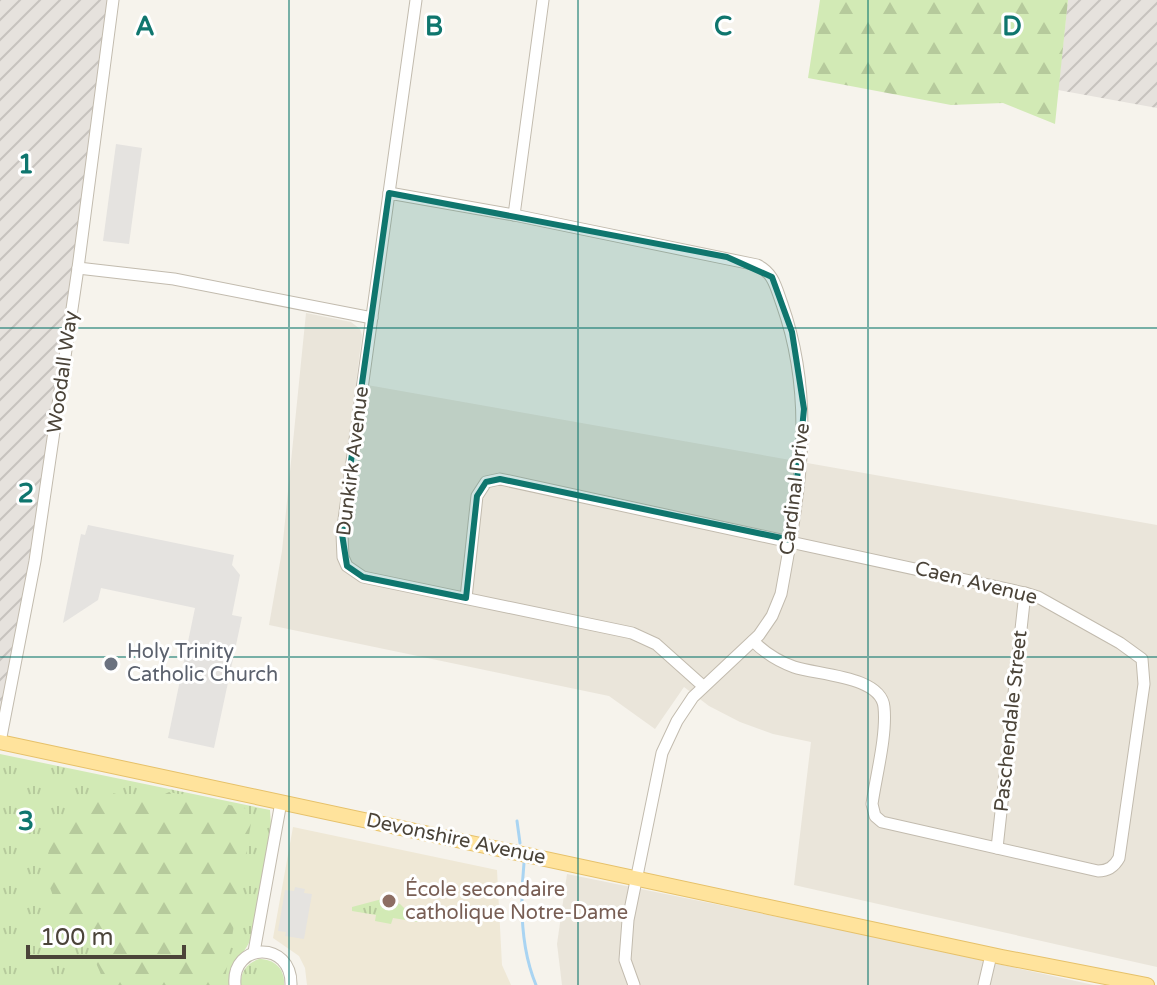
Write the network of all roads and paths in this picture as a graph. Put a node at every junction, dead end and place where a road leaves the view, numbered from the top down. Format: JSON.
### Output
{"nodes":[{"id":1,"x":113,"y":0,"type":"edge"},
{"id":2,"x":416,"y":0,"type":"edge"},
{"id":3,"x":543,"y":0,"type":"edge"},
{"id":4,"x":389,"y":193,"type":"junction"},
{"id":5,"x":514,"y":215,"type":"junction"},
{"id":6,"x":78,"y":268,"type":"junction"},
{"id":7,"x":372,"y":318,"type":"junction"},
{"id":8,"x":791,"y":540,"type":"junction"},
{"id":9,"x":1025,"y":593,"type":"junction"},
{"id":10,"x":466,"y":598,"type":"junction"},
{"id":11,"x":753,"y":641,"type":"junction"},
{"id":12,"x":703,"y":686,"type":"junction"},
{"id":13,"x":0,"y":742,"type":"edge"},
{"id":14,"x":281,"y":802,"type":"junction"},
{"id":15,"x":997,"y":848,"type":"junction"},
{"id":16,"x":635,"y":877,"type":"junction"},
{"id":17,"x":254,"y":952,"type":"junction"},
{"id":18,"x":991,"y":955,"type":"junction"},
{"id":19,"x":235,"y":985,"type":"edge"},
{"id":20,"x":291,"y":985,"type":"edge"},
{"id":21,"x":634,"y":985,"type":"edge"},
{"id":22,"x":984,"y":985,"type":"edge"},
{"id":23,"x":1147,"y":985,"type":"edge"}],
"edges":[{"from":1,"to":6,"type":"street","name":"Woodall Way"},
{"from":2,"to":4,"type":"street"},
{"from":3,"to":5,"type":"street"},
{"from":4,"to":5,"type":"street","name":"Cardinal Drive"},
{"from":4,"to":7,"type":"street"},
{"from":5,"to":8,"type":"street","name":"Cardinal Drive"},
{"from":6,"to":7,"type":"street"},
{"from":6,"to":13,"type":"street","name":"Woodall Way"},
{"from":7,"to":10,"type":"street","name":"Dunkirk Avenue"},
{"from":8,"to":9,"type":"street","name":"Caen Avenue"},
{"from":8,"to":10,"type":"street","name":"Caen Avenue"},
{"from":8,"to":11,"type":"street","name":"Cardinal Drive"},
{"from":9,"to":15,"type":"street","name":"Paschendale Street"},
{"from":9,"to":15,"type":"street","name":"Caen Avenue"},
{"from":10,"to":12,"type":"street","name":"Dunkirk Avenue"},
{"from":11,"to":12,"type":"street","name":"Cardinal Drive"},
{"from":11,"to":15,"type":"street","name":"Caen Avenue"},
{"from":12,"to":16,"type":"street","name":"Cardinal Drive"},
{"from":13,"to":14,"type":"main road","name":"Devonshire Avenue"},
{"from":14,"to":16,"type":"main road","name":"Devonshire Avenue"},
{"from":14,"to":17,"type":"street"},
{"from":16,"to":18,"type":"main road","name":"Devonshire Avenue"},
{"from":16,"to":21,"type":"street","name":"Cardinal Drive"},
{"from":17,"to":19,"type":"street"},
{"from":17,"to":20,"type":"street"},
{"from":18,"to":22,"type":"street"},
{"from":18,"to":23,"type":"main road","name":"Devonshire Avenue"}]}
